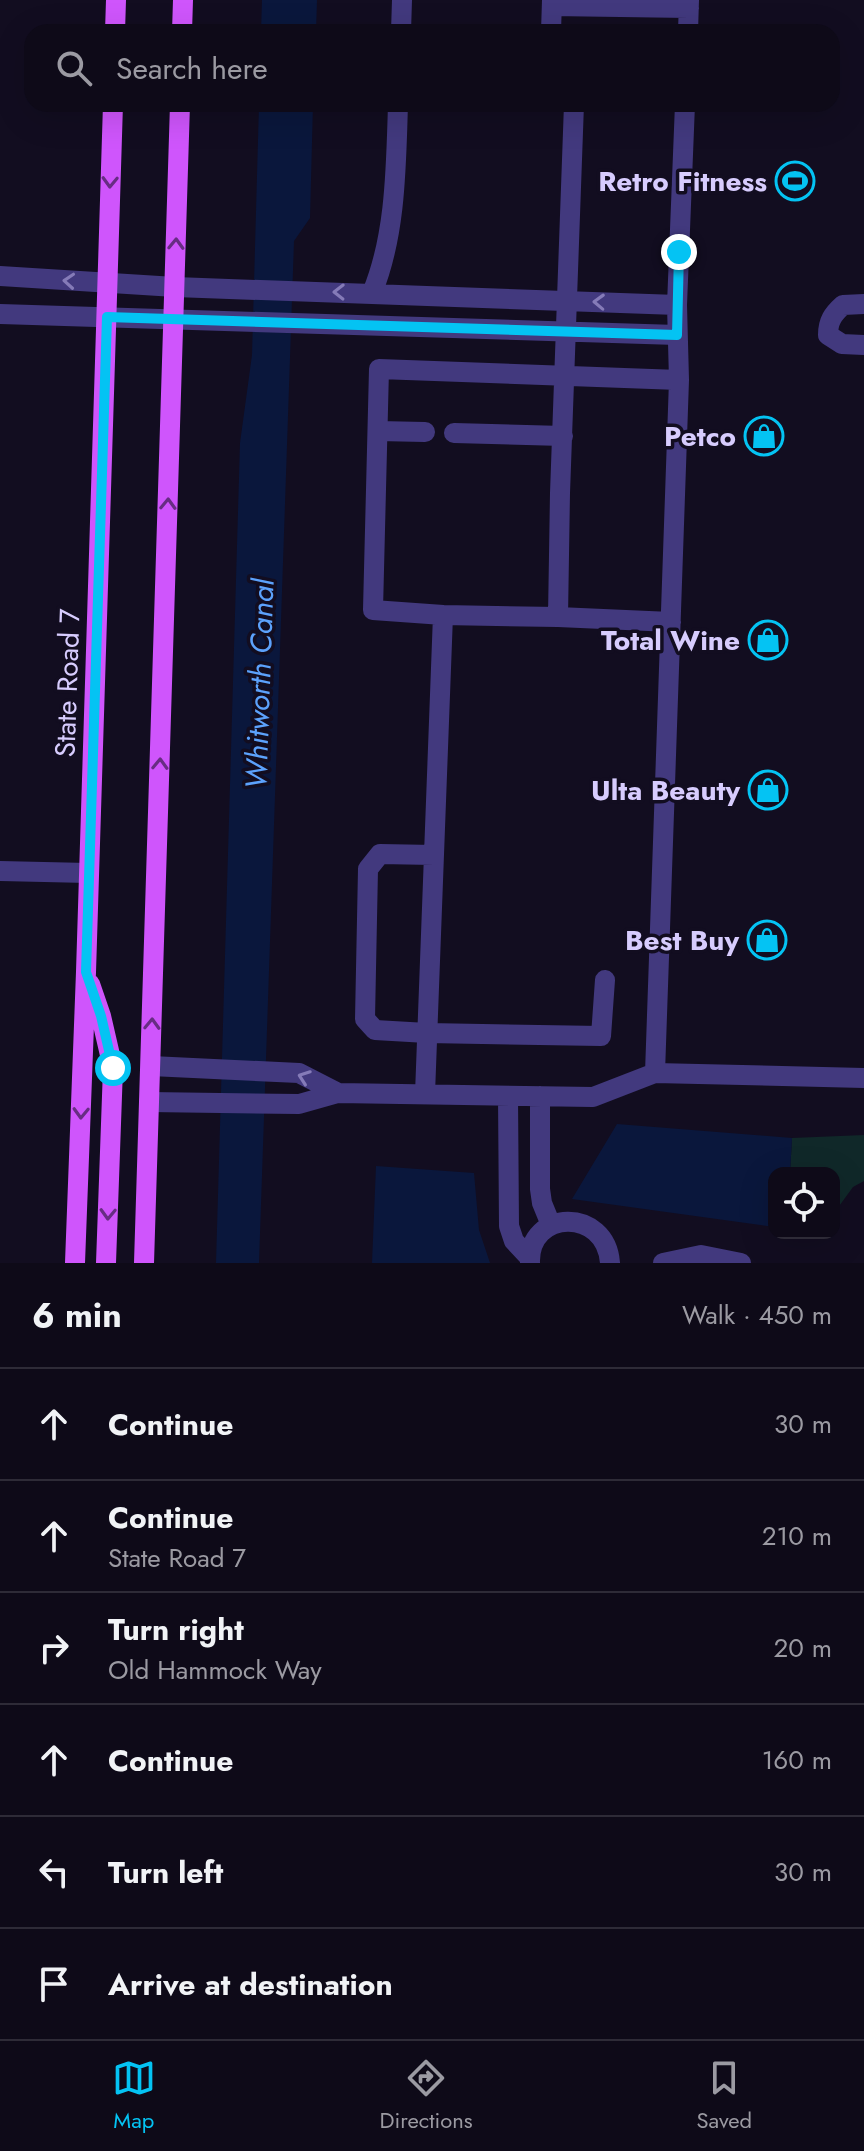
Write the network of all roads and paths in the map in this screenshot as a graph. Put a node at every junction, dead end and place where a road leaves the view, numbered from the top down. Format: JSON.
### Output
{"nodes":[{"id":1,"x":116,"y":0,"type":"edge"},
{"id":2,"x":183,"y":0,"type":"edge"},
{"id":3,"x":402,"y":0,"type":"edge"},
{"id":4,"x":552,"y":3,"type":"edge"},
{"id":5,"x":596,"y":3,"type":"edge"},
{"id":6,"x":689,"y":4,"type":"edge"},
{"id":7,"x":115,"y":24,"type":"edge"},
{"id":8,"x":182,"y":24,"type":"edge"},
{"id":9,"x":401,"y":24,"type":"edge"},
{"id":10,"x":551,"y":24,"type":"edge"},
{"id":11,"x":688,"y":24,"type":"edge"},
{"id":12,"x":113,"y":112,"type":"edge"},
{"id":13,"x":180,"y":112,"type":"edge"},
{"id":14,"x":398,"y":112,"type":"edge"},
{"id":15,"x":574,"y":112,"type":"edge"},
{"id":16,"x":685,"y":112,"type":"edge"},
{"id":17,"x":0,"y":276,"type":"edge"},
{"id":18,"x":108,"y":283,"type":"junction"},
{"id":19,"x":175,"y":287,"type":"junction"},
{"id":20,"x":372,"y":293,"type":"junction"},
{"id":21,"x":567,"y":301,"type":"junction"},
{"id":22,"x":864,"y":304,"type":"edge"},
{"id":23,"x":677,"y":305,"type":"junction"},
{"id":24,"x":0,"y":314,"type":"edge"},
{"id":25,"x":107,"y":317,"type":"junction"},
{"id":26,"x":174,"y":319,"type":"junction"},
{"id":27,"x":566,"y":332,"type":"junction"},
{"id":28,"x":677,"y":335,"type":"junction"},
{"id":29,"x":864,"y":345,"type":"edge"},
{"id":30,"x":564,"y":375,"type":"junction"},
{"id":31,"x":679,"y":380,"type":"junction"},
{"id":32,"x":378,"y":431,"type":"junction"},
{"id":33,"x":425,"y":432,"type":"dead end"},
{"id":34,"x":454,"y":433,"type":"dead end"},
{"id":35,"x":563,"y":436,"type":"junction"},
{"id":36,"x":443,"y":615,"type":"junction"},
{"id":37,"x":558,"y":617,"type":"junction"},
{"id":38,"x":671,"y":622,"type":"junction"},
{"id":39,"x":434,"y":855,"type":"junction"},
{"id":40,"x":0,"y":871,"type":"edge"},
{"id":41,"x":88,"y":873,"type":"junction"},
{"id":42,"x":86,"y":972,"type":"junction"},
{"id":43,"x":605,"y":980,"type":"dead end"},
{"id":44,"x":427,"y":1033,"type":"junction"},
{"id":45,"x":151,"y":1066,"type":"junction"},
{"id":46,"x":655,"y":1073,"type":"junction"},
{"id":47,"x":864,"y":1078,"type":"edge"},
{"id":48,"x":338,"y":1093,"type":"junction"},
{"id":49,"x":425,"y":1094,"type":"junction"},
{"id":50,"x":508,"y":1096,"type":"junction"},
{"id":51,"x":540,"y":1096,"type":"junction"},
{"id":52,"x":149,"y":1102,"type":"junction"},
{"id":53,"x":551,"y":1225,"type":"junction"},
{"id":54,"x":529,"y":1260,"type":"edge"},
{"id":55,"x":75,"y":1263,"type":"edge"},
{"id":56,"x":106,"y":1263,"type":"edge"},
{"id":57,"x":144,"y":1263,"type":"edge"},
{"id":58,"x":610,"y":1263,"type":"edge"},
{"id":59,"x":663,"y":1263,"type":"edge"},
{"id":60,"x":741,"y":1263,"type":"edge"}],
"edges":[{"from":1,"to":7,"type":"main road"},
{"from":2,"to":8,"type":"main road"},
{"from":3,"to":9,"type":"street"},
{"from":4,"to":5,"type":"street"},
{"from":4,"to":10,"type":"street"},
{"from":5,"to":6,"type":"street"},
{"from":6,"to":11,"type":"street"},
{"from":12,"to":18,"type":"main road","name":"State Road 7","one_way":true},
{"from":19,"to":13,"type":"main road","one_way":true},
{"from":14,"to":20,"type":"street"},
{"from":15,"to":21,"type":"street"},
{"from":16,"to":23,"type":"street"},
{"from":18,"to":17,"type":"street","one_way":true},
{"from":18,"to":19,"type":"street"},
{"from":18,"to":25,"type":"main road","name":"State Road 7"},
{"from":20,"to":19,"type":"street","one_way":true},
{"from":19,"to":26,"type":"main road"},
{"from":20,"to":21,"type":"street"},
{"from":23,"to":21,"type":"street","one_way":true},
{"from":21,"to":27,"type":"street"},
{"from":22,"to":29,"type":"street"},
{"from":23,"to":28,"type":"street"},
{"from":24,"to":25,"type":"street"},
{"from":25,"to":26,"type":"street"},
{"from":25,"to":41,"type":"main road","name":"State Road 7"},
{"from":26,"to":27,"type":"street"},
{"from":45,"to":26,"type":"main road","one_way":true},
{"from":27,"to":28,"type":"street"},
{"from":27,"to":30,"type":"street"},
{"from":28,"to":31,"type":"street"},
{"from":30,"to":31,"type":"street"},
{"from":30,"to":32,"type":"street"},
{"from":30,"to":35,"type":"street"},
{"from":31,"to":38,"type":"street"},
{"from":32,"to":33,"type":"street"},
{"from":32,"to":36,"type":"street"},
{"from":34,"to":35,"type":"street"},
{"from":35,"to":37,"type":"street"},
{"from":36,"to":37,"type":"street"},
{"from":36,"to":39,"type":"street"},
{"from":37,"to":38,"type":"street"},
{"from":38,"to":46,"type":"street"},
{"from":39,"to":44,"type":"street"},
{"from":39,"to":44,"type":"street"},
{"from":40,"to":41,"type":"street"},
{"from":41,"to":42,"type":"main road","name":"State Road 7"},
{"from":42,"to":55,"type":"main road","name":"State Road 7","one_way":true},
{"from":42,"to":56,"type":"main road","one_way":true},
{"from":43,"to":44,"type":"street"},
{"from":44,"to":49,"type":"street"},
{"from":48,"to":45,"type":"street","one_way":true},
{"from":45,"to":52,"type":"main road"},
{"from":46,"to":47,"type":"street"},
{"from":46,"to":51,"type":"street"},
{"from":48,"to":49,"type":"street"},
{"from":48,"to":52,"type":"street"},
{"from":49,"to":50,"type":"street"},
{"from":50,"to":51,"type":"street"},
{"from":50,"to":54,"type":"street"},
{"from":51,"to":53,"type":"street"},
{"from":52,"to":57,"type":"main road"},
{"from":53,"to":54,"type":"street"},
{"from":53,"to":58,"type":"street"},
{"from":59,"to":60,"type":"street"}]}
